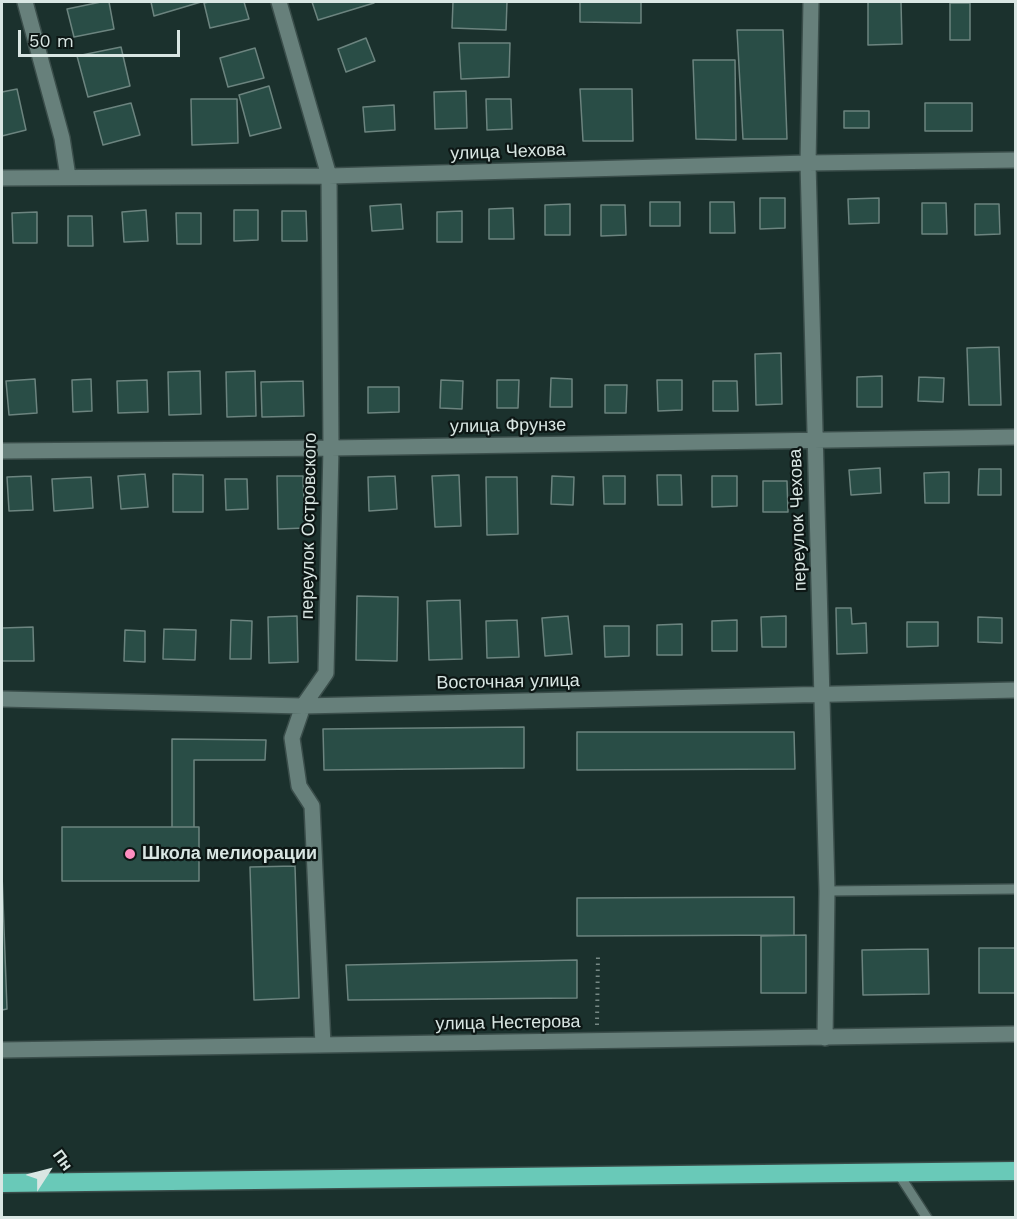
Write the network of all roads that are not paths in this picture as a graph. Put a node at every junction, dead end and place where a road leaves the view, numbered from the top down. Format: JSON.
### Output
{"nodes":[{"id":1,"x":25,"y":2,"type":"edge"},
{"id":2,"x":279,"y":2,"type":"edge"},
{"id":3,"x":811,"y":2,"type":"edge"},
{"id":4,"x":1016,"y":160,"type":"edge"},
{"id":5,"x":808,"y":163,"type":"junction"},
{"id":6,"x":328,"y":176,"type":"junction"},
{"id":7,"x":68,"y":177,"type":"junction"},
{"id":8,"x":2,"y":178,"type":"edge"},
{"id":9,"x":1016,"y":437,"type":"edge"},
{"id":10,"x":814,"y":440,"type":"junction"},
{"id":11,"x":331,"y":448,"type":"junction"},
{"id":12,"x":2,"y":450,"type":"edge"},
{"id":13,"x":1016,"y":690,"type":"edge"},
{"id":14,"x":823,"y":694,"type":"junction"},
{"id":15,"x":2,"y":699,"type":"edge"},
{"id":16,"x":303,"y":706,"type":"junction"},
{"id":17,"x":1016,"y":889,"type":"edge"},
{"id":18,"x":827,"y":891,"type":"junction"},
{"id":19,"x":1016,"y":1034,"type":"edge"},
{"id":20,"x":825,"y":1038,"type":"junction"},
{"id":21,"x":323,"y":1045,"type":"junction"},
{"id":22,"x":2,"y":1050,"type":"edge"},
{"id":23,"x":1016,"y":1171,"type":"edge"},
{"id":24,"x":898,"y":1173,"type":"junction"},
{"id":25,"x":2,"y":1183,"type":"edge"},
{"id":26,"x":927,"y":1218,"type":"edge"}],
"edges":[{"from":1,"to":7,"type":"street"},
{"from":2,"to":6,"type":"street","name":"переулок Островского"},
{"from":3,"to":5,"type":"street","name":"переулок Чехова"},
{"from":4,"to":5,"type":"street","name":"улица Чехова"},
{"from":5,"to":6,"type":"street","name":"улица Чехова"},
{"from":5,"to":10,"type":"street","name":"переулок Чехова"},
{"from":6,"to":7,"type":"street","name":"улица Чехова"},
{"from":6,"to":11,"type":"street","name":"переулок Островского"},
{"from":7,"to":8,"type":"street","name":"улица Чехова"},
{"from":9,"to":10,"type":"street","name":"улица Фрунзе"},
{"from":10,"to":11,"type":"street","name":"улица Фрунзе"},
{"from":10,"to":14,"type":"street","name":"переулок Чехова"},
{"from":11,"to":12,"type":"street","name":"улица Фрунзе"},
{"from":11,"to":16,"type":"street","name":"переулок Островского"},
{"from":13,"to":14,"type":"street","name":"Восточная улица"},
{"from":14,"to":16,"type":"street","name":"Восточная улица"},
{"from":14,"to":18,"type":"street","name":"переулок Чехова"},
{"from":15,"to":16,"type":"street","name":"Восточная улица"},
{"from":16,"to":21,"type":"street","name":"переулок Островского"},
{"from":17,"to":18,"type":"lane"},
{"from":18,"to":20,"type":"street","name":"переулок Чехова"},
{"from":19,"to":20,"type":"street","name":"улица Нестерова"},
{"from":20,"to":21,"type":"street","name":"улица Нестерова"},
{"from":21,"to":22,"type":"street","name":"улица Нестерова"},
{"from":23,"to":24,"type":"highway"},
{"from":24,"to":25,"type":"highway"},
{"from":24,"to":26,"type":"lane"}]}
